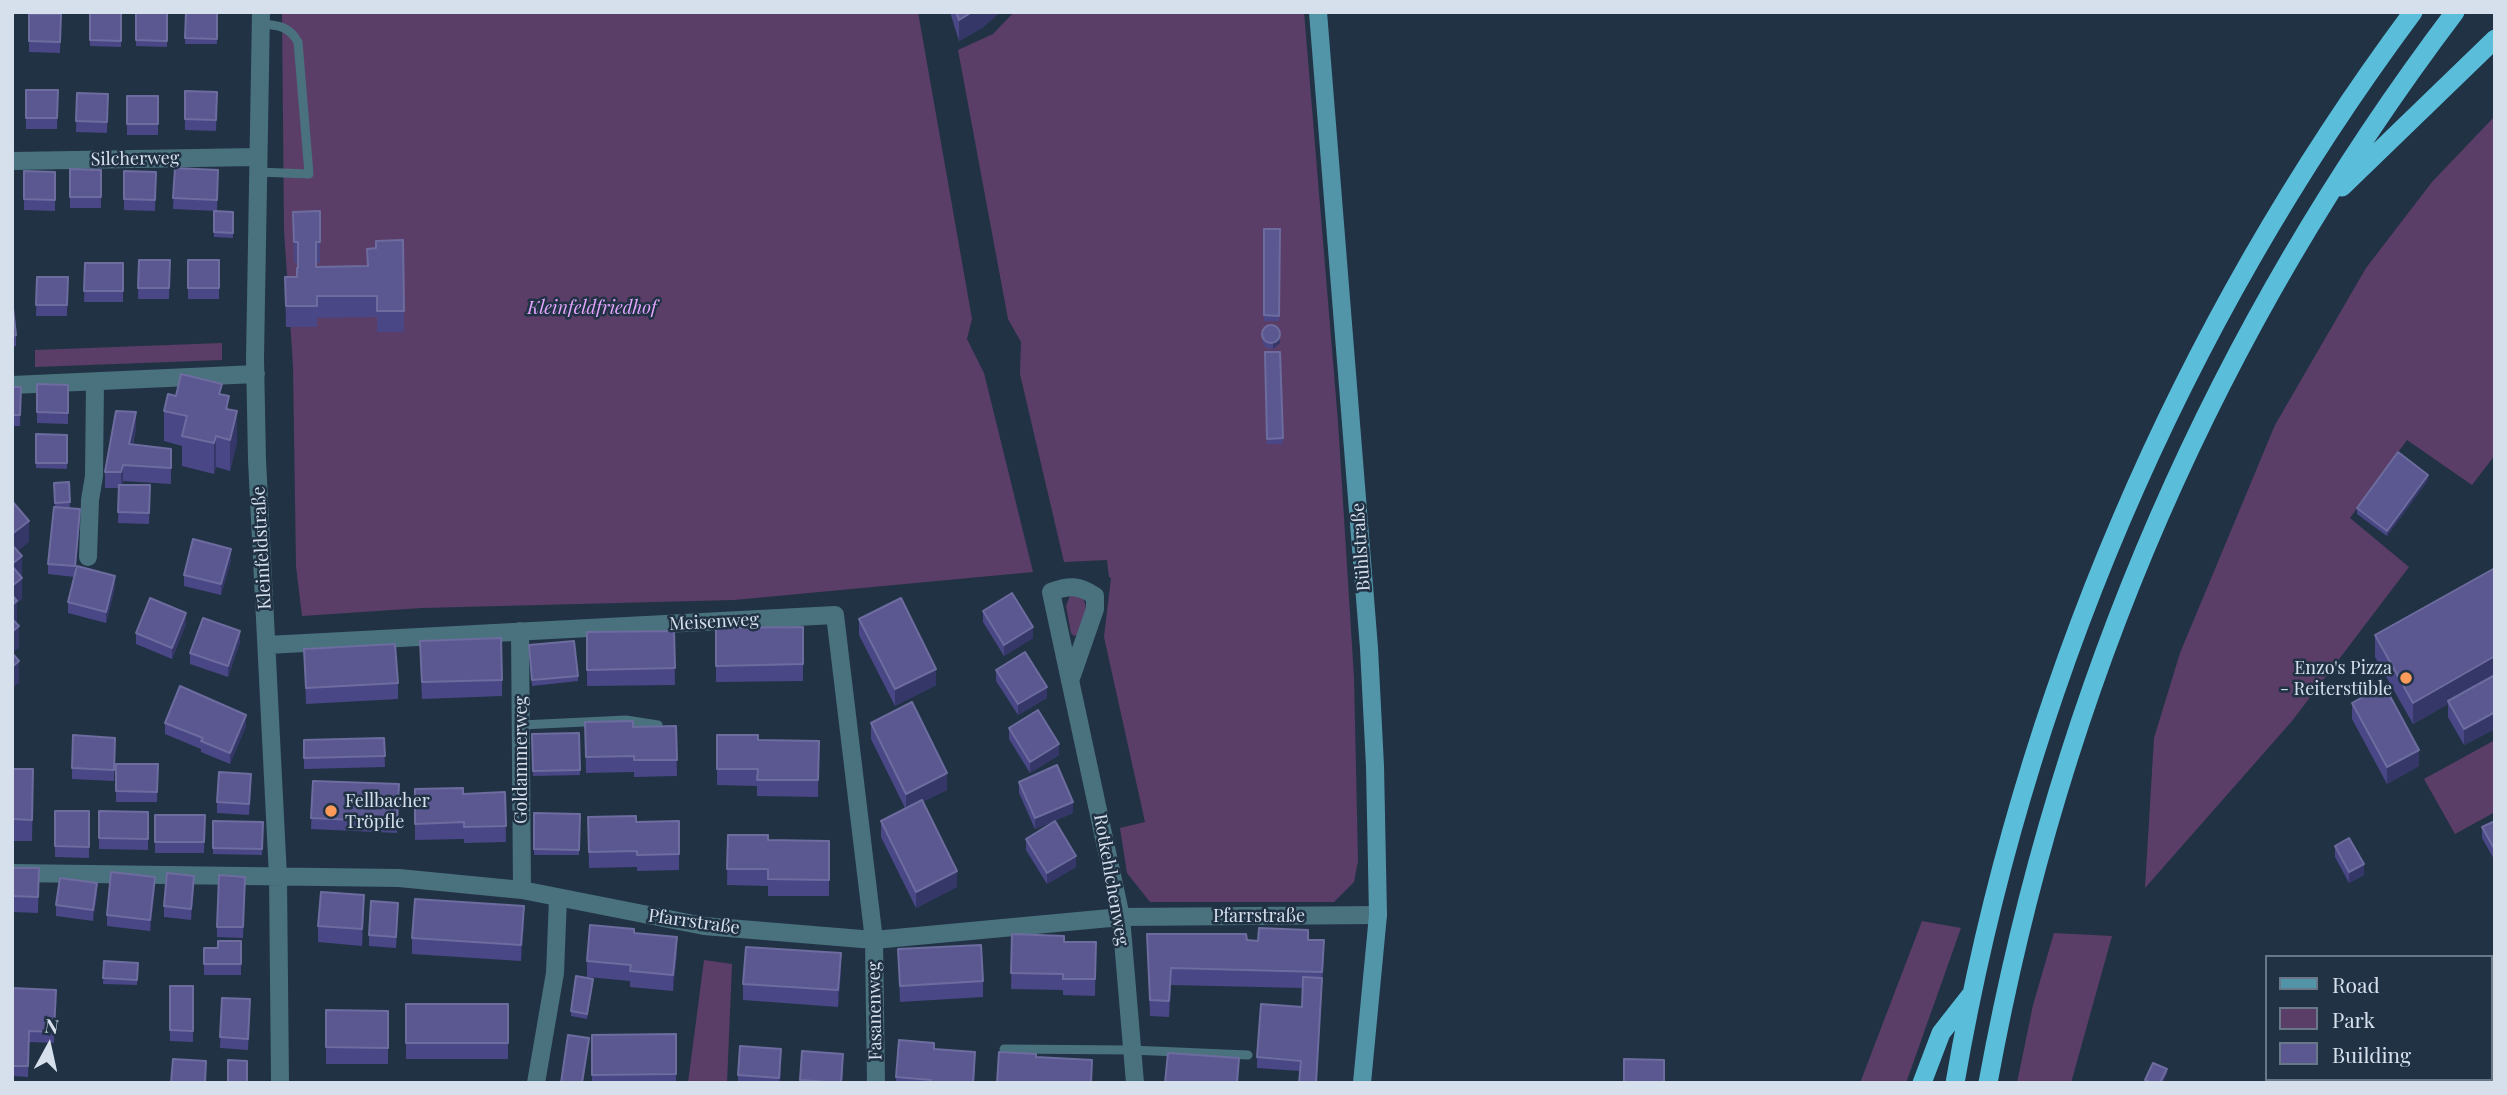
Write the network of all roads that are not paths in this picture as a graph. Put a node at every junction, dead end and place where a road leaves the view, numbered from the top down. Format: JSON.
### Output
{"nodes":[{"id":1,"x":1318,"y":12,"type":"edge"},
{"id":2,"x":2413,"y":12,"type":"edge"},
{"id":3,"x":2455,"y":12,"type":"edge"},
{"id":4,"x":261,"y":18,"type":"edge"},
{"id":5,"x":2495,"y":39,"type":"edge"},
{"id":6,"x":12,"y":161,"type":"edge"},
{"id":7,"x":258,"y":165,"type":"junction"},
{"id":8,"x":2319,"y":210,"type":"junction"},
{"id":9,"x":256,"y":374,"type":"junction"},
{"id":10,"x":95,"y":383,"type":"junction"},
{"id":11,"x":12,"y":385,"type":"edge"},
{"id":12,"x":88,"y":557,"type":"dead end"},
{"id":13,"x":520,"y":631,"type":"junction"},
{"id":14,"x":267,"y":645,"type":"junction"},
{"id":15,"x":1070,"y":681,"type":"junction"},
{"id":16,"x":521,"y":724,"type":"junction"},
{"id":17,"x":658,"y":725,"type":"edge"},
{"id":18,"x":12,"y":873,"type":"edge"},
{"id":19,"x":278,"y":877,"type":"junction"},
{"id":20,"x":522,"y":890,"type":"junction"},
{"id":21,"x":558,"y":898,"type":"junction"},
{"id":22,"x":1378,"y":915,"type":"junction"},
{"id":23,"x":1121,"y":917,"type":"junction"},
{"id":24,"x":874,"y":940,"type":"junction"},
{"id":25,"x":1972,"y":995,"type":"junction"},
{"id":26,"x":1004,"y":1049,"type":"edge"},
{"id":27,"x":1131,"y":1050,"type":"junction"},
{"id":28,"x":1248,"y":1055,"type":"dead end"},
{"id":29,"x":280,"y":1083,"type":"edge"},
{"id":30,"x":536,"y":1083,"type":"edge"},
{"id":31,"x":876,"y":1083,"type":"edge"},
{"id":32,"x":1135,"y":1083,"type":"edge"},
{"id":33,"x":1362,"y":1083,"type":"edge"},
{"id":34,"x":1922,"y":1083,"type":"edge"},
{"id":35,"x":1955,"y":1083,"type":"edge"},
{"id":36,"x":1988,"y":1083,"type":"edge"}],
"edges":[{"from":1,"to":22,"type":"main road","name":"Bühlstraße"},
{"from":2,"to":25,"type":"highway"},
{"from":3,"to":8,"type":"highway"},
{"from":4,"to":7,"type":"street","name":"Kleinfeldstraße"},
{"from":4,"to":7,"type":"lane"},
{"from":5,"to":8,"type":"highway"},
{"from":6,"to":7,"type":"street","name":"Silcherweg"},
{"from":7,"to":9,"type":"street","name":"Kleinfeldstraße"},
{"from":8,"to":36,"type":"highway"},
{"from":9,"to":10,"type":"street"},
{"from":9,"to":14,"type":"street","name":"Kleinfeldstraße"},
{"from":10,"to":11,"type":"street"},
{"from":10,"to":12,"type":"street"},
{"from":13,"to":14,"type":"street","name":"Meisenweg"},
{"from":13,"to":16,"type":"street","name":"Goldammerweg"},
{"from":13,"to":24,"type":"street","name":"Meisenweg"},
{"from":14,"to":19,"type":"street","name":"Kleinfeldstraße"},
{"from":15,"to":15,"type":"street","name":"Rotkehlchenweg"},
{"from":15,"to":23,"type":"street","name":"Rotkehlchenweg"},
{"from":16,"to":17,"type":"lane"},
{"from":16,"to":20,"type":"street","name":"Goldammerweg"},
{"from":18,"to":19,"type":"street","name":"Pfarrstraße"},
{"from":19,"to":20,"type":"street","name":"Pfarrstraße"},
{"from":19,"to":29,"type":"street","name":"Kleinfeldstraße"},
{"from":20,"to":21,"type":"street","name":"Pfarrstraße"},
{"from":21,"to":24,"type":"street","name":"Pfarrstraße"},
{"from":21,"to":30,"type":"street"},
{"from":22,"to":23,"type":"street","name":"Pfarrstraße"},
{"from":22,"to":33,"type":"main road","name":"Bühlstraße"},
{"from":23,"to":24,"type":"street","name":"Pfarrstraße"},
{"from":23,"to":27,"type":"street","name":"Rotkehlchenweg"},
{"from":24,"to":31,"type":"street","name":"Fasanenweg"},
{"from":25,"to":34,"type":"highway"},
{"from":25,"to":35,"type":"highway"},
{"from":26,"to":27,"type":"lane"},
{"from":27,"to":28,"type":"lane"},
{"from":27,"to":32,"type":"street","name":"Rotkehlchenweg"}]}
